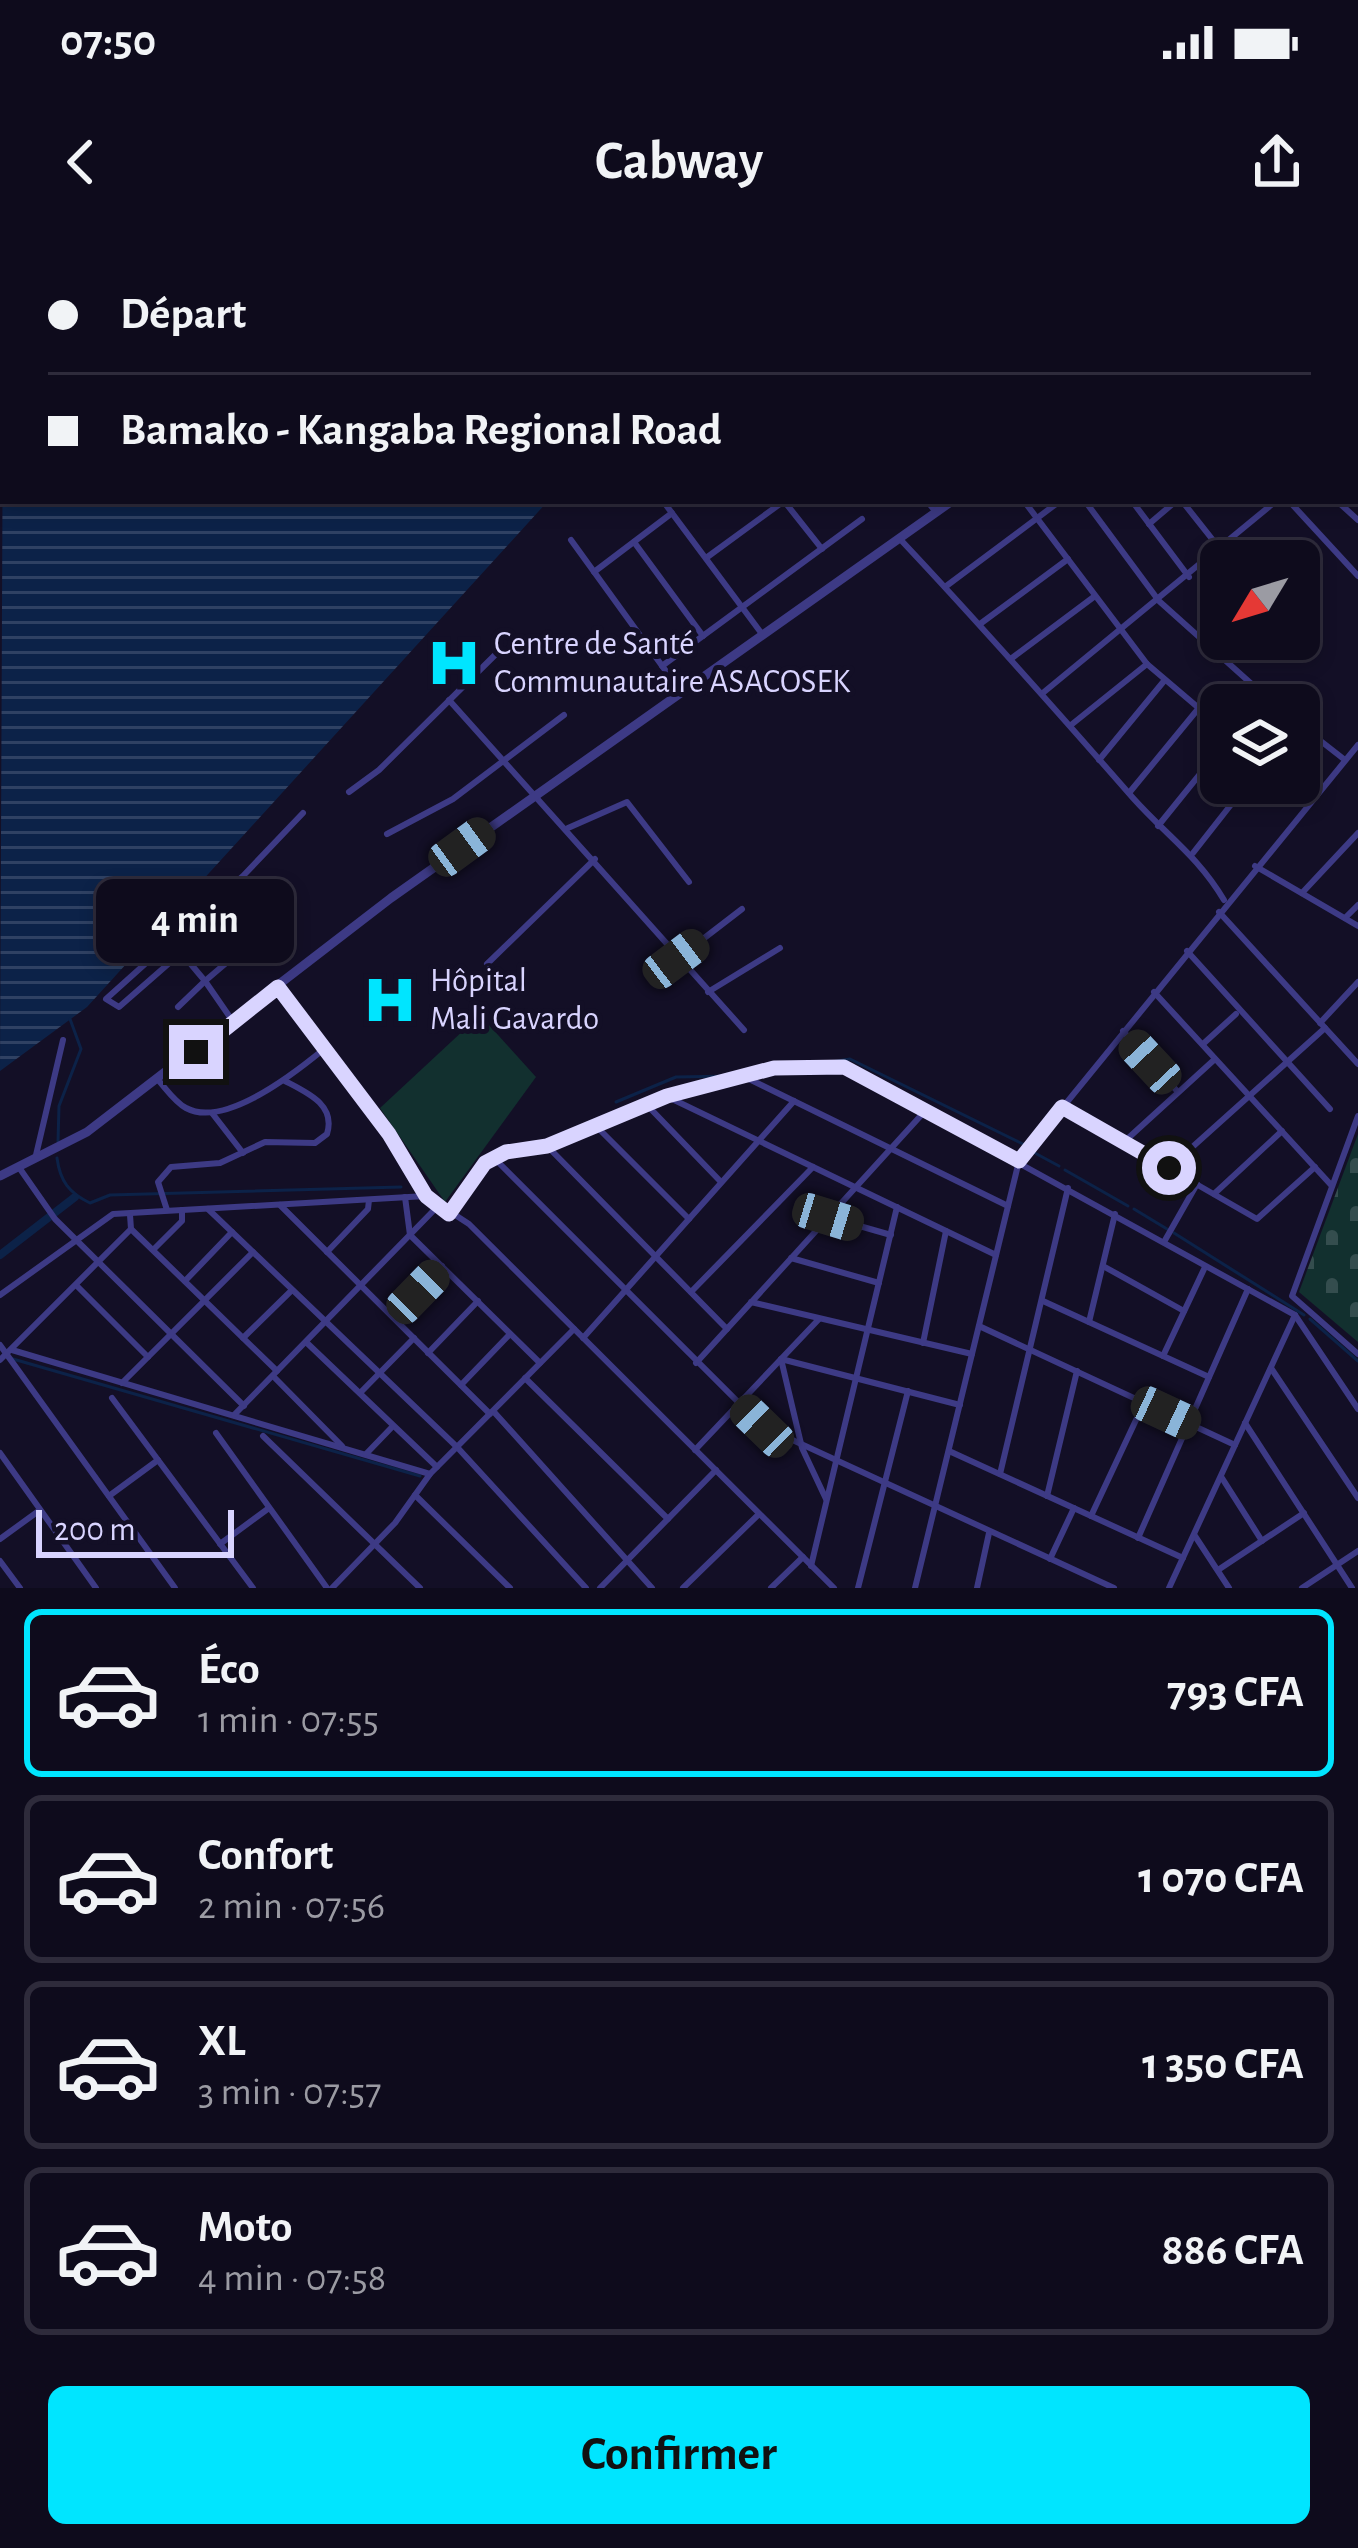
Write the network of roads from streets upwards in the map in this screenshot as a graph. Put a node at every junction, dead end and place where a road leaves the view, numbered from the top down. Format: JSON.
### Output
{"nodes":[{"id":1,"x":780,"y":504,"type":"edge"},
{"id":2,"x":786,"y":504,"type":"edge"},
{"id":3,"x":929,"y":504,"type":"edge"},
{"id":4,"x":948,"y":504,"type":"edge"},
{"id":5,"x":1026,"y":504,"type":"edge"},
{"id":6,"x":1056,"y":504,"type":"edge"},
{"id":7,"x":1087,"y":504,"type":"edge"},
{"id":8,"x":1134,"y":504,"type":"edge"},
{"id":9,"x":1175,"y":504,"type":"edge"},
{"id":10,"x":1182,"y":504,"type":"edge"},
{"id":11,"x":1272,"y":504,"type":"edge"},
{"id":12,"x":1291,"y":504,"type":"edge"},
{"id":13,"x":670,"y":505,"type":"edge"},
{"id":14,"x":936,"y":512,"type":"junction"},
{"id":15,"x":1037,"y":518,"type":"junction"},
{"id":16,"x":862,"y":519,"type":"dead end"},
{"id":17,"x":1149,"y":524,"type":"junction"},
{"id":18,"x":899,"y":538,"type":"junction"},
{"id":19,"x":571,"y":540,"type":"dead end"},
{"id":20,"x":1213,"y":540,"type":"edge"},
{"id":21,"x":1230,"y":540,"type":"edge"},
{"id":22,"x":634,"y":542,"type":"junction"},
{"id":23,"x":821,"y":549,"type":"junction"},
{"id":24,"x":706,"y":558,"type":"junction"},
{"id":25,"x":1068,"y":560,"type":"junction"},
{"id":26,"x":1200,"y":567,"type":"edge"},
{"id":27,"x":595,"y":572,"type":"junction"},
{"id":28,"x":1358,"y":576,"type":"edge"},
{"id":29,"x":1189,"y":578,"type":"junction"},
{"id":30,"x":945,"y":587,"type":"junction"},
{"id":31,"x":1095,"y":596,"type":"junction"},
{"id":32,"x":1159,"y":601,"type":"junction"},
{"id":33,"x":742,"y":607,"type":"junction"},
{"id":34,"x":980,"y":624,"type":"junction"},
{"id":35,"x":1122,"y":631,"type":"junction"},
{"id":36,"x":704,"y":636,"type":"junction"},
{"id":37,"x":764,"y":637,"type":"junction"},
{"id":38,"x":496,"y":654,"type":"dead end"},
{"id":39,"x":1012,"y":658,"type":"junction"},
{"id":40,"x":1147,"y":664,"type":"junction"},
{"id":41,"x":662,"y":666,"type":"junction"},
{"id":42,"x":1164,"y":681,"type":"junction"},
{"id":43,"x":1252,"y":684,"type":"edge"},
{"id":44,"x":1045,"y":692,"type":"junction"},
{"id":45,"x":683,"y":694,"type":"junction"},
{"id":46,"x":449,"y":700,"type":"junction"},
{"id":47,"x":1198,"y":709,"type":"joint"},
{"id":48,"x":563,"y":716,"type":"dead end"},
{"id":49,"x":1071,"y":724,"type":"junction"},
{"id":50,"x":1320,"y":740,"type":"edge"},
{"id":51,"x":1358,"y":745,"type":"edge"},
{"id":52,"x":1100,"y":760,"type":"junction"},
{"id":53,"x":1345,"y":760,"type":"junction"},
{"id":54,"x":506,"y":761,"type":"junction"},
{"id":55,"x":1200,"y":774,"type":"edge"},
{"id":56,"x":1320,"y":789,"type":"edge"},
{"id":57,"x":349,"y":792,"type":"dead end"},
{"id":58,"x":1129,"y":793,"type":"junction"},
{"id":59,"x":534,"y":795,"type":"junction"},
{"id":60,"x":1230,"y":804,"type":"edge"},
{"id":61,"x":1307,"y":804,"type":"edge"},
{"id":62,"x":303,"y":813,"type":"dead end"},
{"id":63,"x":1158,"y":826,"type":"junction"},
{"id":64,"x":568,"y":828,"type":"junction"},
{"id":65,"x":1358,"y":833,"type":"edge"},
{"id":66,"x":387,"y":834,"type":"dead end"},
{"id":67,"x":1192,"y":853,"type":"junction"},
{"id":68,"x":596,"y":859,"type":"junction"},
{"id":69,"x":1255,"y":866,"type":"junction"},
{"id":70,"x":689,"y":882,"type":"dead end"},
{"id":71,"x":254,"y":889,"type":"dead end"},
{"id":72,"x":1301,"y":893,"type":"junction"},
{"id":73,"x":1225,"y":902,"type":"junction"},
{"id":74,"x":1358,"y":904,"type":"edge"},
{"id":75,"x":742,"y":909,"type":"dead end"},
{"id":76,"x":1218,"y":911,"type":"junction"},
{"id":77,"x":1345,"y":918,"type":"junction"},
{"id":78,"x":1358,"y":926,"type":"edge"},
{"id":79,"x":259,"y":935,"type":"dead end"},
{"id":80,"x":780,"y":948,"type":"dead end"},
{"id":81,"x":179,"y":950,"type":"junction"},
{"id":82,"x":1186,"y":951,"type":"junction"},
{"id":83,"x":676,"y":959,"type":"junction"},
{"id":84,"x":487,"y":964,"type":"dead end"},
{"id":85,"x":205,"y":981,"type":"junction"},
{"id":86,"x":1358,"y":982,"type":"edge"},
{"id":87,"x":278,"y":987,"type":"junction"},
{"id":88,"x":707,"y":992,"type":"junction"},
{"id":89,"x":1154,"y":992,"type":"junction"},
{"id":90,"x":178,"y":1006,"type":"dead end"},
{"id":91,"x":1236,"y":1014,"type":"dead end"},
{"id":92,"x":233,"y":1023,"type":"junction"},
{"id":93,"x":1323,"y":1025,"type":"junction"},
{"id":94,"x":744,"y":1030,"type":"dead end"},
{"id":95,"x":1123,"y":1031,"type":"junction"},
{"id":96,"x":63,"y":1040,"type":"dead end"},
{"id":97,"x":1202,"y":1044,"type":"junction"},
{"id":98,"x":324,"y":1049,"type":"junction"},
{"id":99,"x":1215,"y":1059,"type":"junction"},
{"id":100,"x":1287,"y":1062,"type":"junction"},
{"id":101,"x":1358,"y":1064,"type":"edge"},
{"id":102,"x":747,"y":1078,"type":"junction"},
{"id":103,"x":159,"y":1081,"type":"junction"},
{"id":104,"x":285,"y":1081,"type":"junction"},
{"id":105,"x":1178,"y":1092,"type":"junction"},
{"id":106,"x":667,"y":1096,"type":"junction"},
{"id":107,"x":1249,"y":1096,"type":"junction"},
{"id":108,"x":794,"y":1101,"type":"junction"},
{"id":109,"x":646,"y":1104,"type":"junction"},
{"id":110,"x":1062,"y":1107,"type":"junction"},
{"id":111,"x":1330,"y":1109,"type":"dead end"},
{"id":112,"x":211,"y":1111,"type":"junction"},
{"id":113,"x":925,"y":1111,"type":"junction"},
{"id":114,"x":1358,"y":1116,"type":"edge"},
{"id":115,"x":597,"y":1127,"type":"junction"},
{"id":116,"x":1282,"y":1131,"type":"junction"},
{"id":117,"x":759,"y":1140,"type":"junction"},
{"id":118,"x":1124,"y":1142,"type":"junction"},
{"id":119,"x":547,"y":1146,"type":"junction"},
{"id":120,"x":891,"y":1148,"type":"junction"},
{"id":121,"x":242,"y":1153,"type":"junction"},
{"id":122,"x":41,"y":1154,"type":"junction"},
{"id":123,"x":494,"y":1158,"type":"junction"},
{"id":124,"x":1019,"y":1161,"type":"junction"},
{"id":125,"x":18,"y":1166,"type":"junction"},
{"id":126,"x":813,"y":1166,"type":"junction"},
{"id":127,"x":1169,"y":1168,"type":"junction"},
{"id":128,"x":1316,"y":1168,"type":"junction"},
{"id":129,"x":0,"y":1176,"type":"edge"},
{"id":130,"x":721,"y":1182,"type":"junction"},
{"id":131,"x":1197,"y":1184,"type":"junction"},
{"id":132,"x":1332,"y":1186,"type":"junction"},
{"id":133,"x":856,"y":1187,"type":"junction"},
{"id":134,"x":1068,"y":1188,"type":"junction"},
{"id":135,"x":1214,"y":1194,"type":"junction"},
{"id":136,"x":426,"y":1196,"type":"junction"},
{"id":137,"x":405,"y":1197,"type":"junction"},
{"id":138,"x":370,"y":1199,"type":"junction"},
{"id":139,"x":280,"y":1204,"type":"junction"},
{"id":140,"x":1008,"y":1206,"type":"junction"},
{"id":141,"x":437,"y":1208,"type":"junction"},
{"id":142,"x":897,"y":1208,"type":"junction"},
{"id":143,"x":208,"y":1209,"type":"junction"},
{"id":144,"x":167,"y":1210,"type":"junction"},
{"id":145,"x":182,"y":1210,"type":"junction"},
{"id":146,"x":130,"y":1214,"type":"junction"},
{"id":147,"x":449,"y":1214,"type":"junction"},
{"id":148,"x":1114,"y":1214,"type":"junction"},
{"id":149,"x":828,"y":1217,"type":"junction"},
{"id":150,"x":688,"y":1219,"type":"junction"},
{"id":151,"x":131,"y":1229,"type":"junction"},
{"id":152,"x":946,"y":1231,"type":"junction"},
{"id":153,"x":232,"y":1232,"type":"junction"},
{"id":154,"x":410,"y":1235,"type":"junction"},
{"id":155,"x":891,"y":1235,"type":"junction"},
{"id":156,"x":76,"y":1240,"type":"junction"},
{"id":157,"x":1164,"y":1242,"type":"junction"},
{"id":158,"x":153,"y":1250,"type":"junction"},
{"id":159,"x":254,"y":1252,"type":"junction"},
{"id":160,"x":327,"y":1252,"type":"junction"},
{"id":161,"x":996,"y":1255,"type":"junction"},
{"id":162,"x":656,"y":1256,"type":"junction"},
{"id":163,"x":791,"y":1258,"type":"junction"},
{"id":164,"x":98,"y":1262,"type":"junction"},
{"id":165,"x":1206,"y":1265,"type":"junction"},
{"id":166,"x":1103,"y":1266,"type":"junction"},
{"id":167,"x":442,"y":1267,"type":"junction"},
{"id":168,"x":184,"y":1281,"type":"junction"},
{"id":169,"x":879,"y":1283,"type":"junction"},
{"id":170,"x":76,"y":1285,"type":"junction"},
{"id":171,"x":361,"y":1286,"type":"junction"},
{"id":172,"x":1248,"y":1288,"type":"junction"},
{"id":173,"x":292,"y":1289,"type":"junction"},
{"id":174,"x":625,"y":1291,"type":"junction"},
{"id":175,"x":691,"y":1292,"type":"junction"},
{"id":176,"x":0,"y":1295,"type":"edge"},
{"id":177,"x":1042,"y":1300,"type":"junction"},
{"id":178,"x":205,"y":1301,"type":"junction"},
{"id":179,"x":478,"y":1301,"type":"junction"},
{"id":180,"x":751,"y":1303,"type":"junction"},
{"id":181,"x":1184,"y":1311,"type":"junction"},
{"id":182,"x":1311,"y":1312,"type":"junction"},
{"id":183,"x":1295,"y":1315,"type":"junction"},
{"id":184,"x":393,"y":1317,"type":"junction"},
{"id":185,"x":819,"y":1319,"type":"junction"},
{"id":186,"x":326,"y":1322,"type":"junction"},
{"id":187,"x":1089,"y":1322,"type":"junction"},
{"id":188,"x":1301,"y":1324,"type":"junction"},
{"id":189,"x":979,"y":1325,"type":"junction"},
{"id":190,"x":574,"y":1329,"type":"junction"},
{"id":191,"x":727,"y":1329,"type":"junction"},
{"id":192,"x":868,"y":1330,"type":"junction"},
{"id":193,"x":171,"y":1334,"type":"junction"},
{"id":194,"x":510,"y":1334,"type":"junction"},
{"id":195,"x":243,"y":1338,"type":"junction"},
{"id":196,"x":414,"y":1338,"type":"junction"},
{"id":197,"x":583,"y":1338,"type":"junction"},
{"id":198,"x":306,"y":1342,"type":"junction"},
{"id":199,"x":923,"y":1343,"type":"junction"},
{"id":200,"x":0,"y":1345,"type":"edge"},
{"id":201,"x":1030,"y":1349,"type":"junction"},
{"id":202,"x":428,"y":1352,"type":"junction"},
{"id":203,"x":972,"y":1354,"type":"junction"},
{"id":204,"x":1358,"y":1354,"type":"edge"},
{"id":205,"x":6,"y":1355,"type":"edge"},
{"id":206,"x":1163,"y":1356,"type":"junction"},
{"id":207,"x":148,"y":1357,"type":"junction"},
{"id":208,"x":781,"y":1359,"type":"junction"},
{"id":209,"x":540,"y":1363,"type":"junction"},
{"id":210,"x":696,"y":1363,"type":"junction"},
{"id":211,"x":1271,"y":1368,"type":"junction"},
{"id":212,"x":1077,"y":1371,"type":"junction"},
{"id":213,"x":275,"y":1373,"type":"junction"},
{"id":214,"x":380,"y":1373,"type":"junction"},
{"id":215,"x":1209,"y":1377,"type":"junction"},
{"id":216,"x":525,"y":1378,"type":"junction"},
{"id":217,"x":856,"y":1378,"type":"junction"},
{"id":218,"x":122,"y":1383,"type":"junction"},
{"id":219,"x":461,"y":1385,"type":"junction"},
{"id":220,"x":908,"y":1391,"type":"junction"},
{"id":221,"x":360,"y":1393,"type":"junction"},
{"id":222,"x":112,"y":1398,"type":"dead end"},
{"id":223,"x":1144,"y":1402,"type":"junction"},
{"id":224,"x":739,"y":1404,"type":"junction"},
{"id":225,"x":960,"y":1405,"type":"junction"},
{"id":226,"x":244,"y":1406,"type":"junction"},
{"id":227,"x":1358,"y":1408,"type":"edge"},
{"id":228,"x":492,"y":1412,"type":"junction"},
{"id":229,"x":234,"y":1415,"type":"junction"},
{"id":230,"x":1245,"y":1423,"type":"junction"},
{"id":231,"x":1189,"y":1424,"type":"junction"},
{"id":232,"x":394,"y":1425,"type":"junction"},
{"id":233,"x":216,"y":1433,"type":"dead end"},
{"id":234,"x":263,"y":1436,"type":"dead end"},
{"id":235,"x":1235,"y":1445,"type":"junction"},
{"id":236,"x":457,"y":1447,"type":"junction"},
{"id":237,"x":344,"y":1448,"type":"junction"},
{"id":238,"x":802,"y":1448,"type":"junction"},
{"id":239,"x":695,"y":1450,"type":"junction"},
{"id":240,"x":949,"y":1450,"type":"junction"},
{"id":241,"x":0,"y":1453,"type":"edge"},
{"id":242,"x":366,"y":1454,"type":"junction"},
{"id":243,"x":158,"y":1460,"type":"junction"},
{"id":244,"x":835,"y":1463,"type":"junction"},
{"id":245,"x":437,"y":1467,"type":"junction"},
{"id":246,"x":716,"y":1471,"type":"junction"},
{"id":247,"x":430,"y":1474,"type":"junction"},
{"id":248,"x":1000,"y":1474,"type":"junction"},
{"id":249,"x":1220,"y":1476,"type":"junction"},
{"id":250,"x":883,"y":1484,"type":"junction"},
{"id":251,"x":415,"y":1495,"type":"junction"},
{"id":252,"x":1357,"y":1495,"type":"edge"},
{"id":253,"x":109,"y":1496,"type":"junction"},
{"id":254,"x":1047,"y":1496,"type":"junction"},
{"id":255,"x":827,"y":1501,"type":"junction"},
{"id":256,"x":934,"y":1507,"type":"junction"},
{"id":257,"x":269,"y":1508,"type":"junction"},
{"id":258,"x":1074,"y":1508,"type":"junction"},
{"id":259,"x":40,"y":1510,"type":"junction"},
{"id":260,"x":1304,"y":1513,"type":"junction"},
{"id":261,"x":759,"y":1514,"type":"junction"},
{"id":262,"x":1091,"y":1516,"type":"junction"},
{"id":263,"x":668,"y":1519,"type":"junction"},
{"id":264,"x":989,"y":1532,"type":"junction"},
{"id":265,"x":1194,"y":1534,"type":"junction"},
{"id":266,"x":1138,"y":1538,"type":"junction"},
{"id":267,"x":0,"y":1539,"type":"edge"},
{"id":268,"x":1262,"y":1541,"type":"junction"},
{"id":269,"x":220,"y":1544,"type":"junction"},
{"id":270,"x":375,"y":1544,"type":"junction"},
{"id":271,"x":1358,"y":1551,"type":"edge"},
{"id":272,"x":803,"y":1557,"type":"junction"},
{"id":273,"x":1183,"y":1558,"type":"junction"},
{"id":274,"x":1050,"y":1559,"type":"junction"},
{"id":275,"x":627,"y":1560,"type":"junction"},
{"id":276,"x":0,"y":1561,"type":"edge"},
{"id":277,"x":1337,"y":1565,"type":"junction"},
{"id":278,"x":812,"y":1566,"type":"junction"},
{"id":279,"x":1217,"y":1570,"type":"junction"},
{"id":280,"x":977,"y":1586,"type":"edge"},
{"id":281,"x":20,"y":1588,"type":"edge"},
{"id":282,"x":95,"y":1588,"type":"edge"},
{"id":283,"x":176,"y":1588,"type":"edge"},
{"id":284,"x":253,"y":1588,"type":"edge"},
{"id":285,"x":329,"y":1588,"type":"edge"},
{"id":286,"x":420,"y":1588,"type":"edge"},
{"id":287,"x":510,"y":1588,"type":"edge"},
{"id":288,"x":586,"y":1588,"type":"edge"},
{"id":289,"x":600,"y":1588,"type":"edge"},
{"id":290,"x":652,"y":1588,"type":"edge"},
{"id":291,"x":683,"y":1588,"type":"edge"},
{"id":292,"x":771,"y":1588,"type":"edge"},
{"id":293,"x":834,"y":1588,"type":"edge"},
{"id":294,"x":858,"y":1588,"type":"edge"},
{"id":295,"x":915,"y":1588,"type":"edge"},
{"id":296,"x":987,"y":1588,"type":"edge"},
{"id":297,"x":1113,"y":1588,"type":"edge"},
{"id":298,"x":1169,"y":1588,"type":"edge"},
{"id":299,"x":1229,"y":1588,"type":"edge"},
{"id":300,"x":1302,"y":1588,"type":"edge"},
{"id":301,"x":1352,"y":1588,"type":"edge"}],
"edges":[{"from":1,"to":24,"type":"street"},
{"from":2,"to":23,"type":"street"},
{"from":3,"to":14,"type":"street"},
{"from":4,"to":14,"type":"street"},
{"from":5,"to":15,"type":"street"},
{"from":6,"to":15,"type":"street"},
{"from":7,"to":32,"type":"street"},
{"from":8,"to":17,"type":"street"},
{"from":9,"to":17,"type":"street"},
{"from":10,"to":20,"type":"street"},
{"from":11,"to":21,"type":"street"},
{"from":12,"to":28,"type":"street"},
{"from":13,"to":22,"type":"street"},
{"from":13,"to":24,"type":"street"},
{"from":14,"to":18,"type":"street"},
{"from":15,"to":25,"type":"street"},
{"from":15,"to":30,"type":"street"},
{"from":16,"to":23,"type":"street"},
{"from":17,"to":29,"type":"street"},
{"from":18,"to":30,"type":"street"},
{"from":18,"to":37,"type":"street"},
{"from":19,"to":27,"type":"street"},
{"from":22,"to":27,"type":"street"},
{"from":22,"to":36,"type":"street"},
{"from":23,"to":33,"type":"street"},
{"from":24,"to":33,"type":"street"},
{"from":25,"to":31,"type":"street"},
{"from":25,"to":34,"type":"street"},
{"from":26,"to":29,"type":"street"},
{"from":27,"to":41,"type":"street"},
{"from":29,"to":32,"type":"street"},
{"from":30,"to":34,"type":"street"},
{"from":31,"to":35,"type":"street"},
{"from":31,"to":39,"type":"street"},
{"from":32,"to":35,"type":"street"},
{"from":32,"to":43,"type":"street"},
{"from":33,"to":36,"type":"street"},
{"from":33,"to":37,"type":"street"},
{"from":34,"to":39,"type":"street"},
{"from":35,"to":40,"type":"street"},
{"from":35,"to":44,"type":"street"},
{"from":36,"to":41,"type":"street"},
{"from":37,"to":45,"type":"street"},
{"from":38,"to":46,"type":"street"},
{"from":39,"to":44,"type":"street"},
{"from":40,"to":42,"type":"street"},
{"from":40,"to":49,"type":"street"},
{"from":41,"to":45,"type":"street"},
{"from":42,"to":47,"type":"street"},
{"from":42,"to":52,"type":"street"},
{"from":44,"to":49,"type":"street"},
{"from":45,"to":59,"type":"street"},
{"from":46,"to":54,"type":"street"},
{"from":46,"to":57,"type":"street"},
{"from":47,"to":58,"type":"street"},
{"from":48,"to":54,"type":"street"},
{"from":49,"to":52,"type":"street"},
{"from":50,"to":53,"type":"street"},
{"from":51,"to":53,"type":"street"},
{"from":52,"to":58,"type":"street"},
{"from":53,"to":56,"type":"street"},
{"from":54,"to":59,"type":"street"},
{"from":54,"to":66,"type":"street"},
{"from":55,"to":63,"type":"street"},
{"from":58,"to":63,"type":"street"},
{"from":59,"to":64,"type":"street"},
{"from":59,"to":87,"type":"street"},
{"from":60,"to":67,"type":"street"},
{"from":61,"to":69,"type":"street"},
{"from":62,"to":81,"type":"street"},
{"from":63,"to":67,"type":"street"},
{"from":64,"to":68,"type":"street"},
{"from":64,"to":70,"type":"street"},
{"from":65,"to":72,"type":"street"},
{"from":67,"to":73,"type":"street"},
{"from":68,"to":83,"type":"street"},
{"from":68,"to":84,"type":"street"},
{"from":69,"to":72,"type":"street"},
{"from":69,"to":73,"type":"street"},
{"from":71,"to":81,"type":"street"},
{"from":72,"to":77,"type":"street"},
{"from":73,"to":76,"type":"street"},
{"from":74,"to":77,"type":"street"},
{"from":75,"to":83,"type":"street"},
{"from":76,"to":82,"type":"street"},
{"from":76,"to":93,"type":"street"},
{"from":77,"to":78,"type":"street"},
{"from":79,"to":85,"type":"street"},
{"from":80,"to":88,"type":"street"},
{"from":81,"to":85,"type":"street"},
{"from":82,"to":89,"type":"street"},
{"from":82,"to":100,"type":"street"},
{"from":83,"to":88,"type":"street"},
{"from":85,"to":90,"type":"street"},
{"from":85,"to":92,"type":"street"},
{"from":86,"to":93,"type":"street"},
{"from":87,"to":92,"type":"street"},
{"from":87,"to":98,"type":"street"},
{"from":88,"to":94,"type":"street"},
{"from":89,"to":95,"type":"street"},
{"from":89,"to":97,"type":"street"},
{"from":91,"to":97,"type":"street"},
{"from":92,"to":103,"type":"street"},
{"from":93,"to":100,"type":"street"},
{"from":93,"to":101,"type":"street"},
{"from":95,"to":105,"type":"street"},
{"from":95,"to":110,"type":"street"},
{"from":96,"to":122,"type":"street"},
{"from":97,"to":99,"type":"street"},
{"from":98,"to":104,"type":"street"},
{"from":98,"to":136,"type":"street"},
{"from":99,"to":105,"type":"street"},
{"from":99,"to":107,"type":"street"},
{"from":100,"to":107,"type":"street"},
{"from":100,"to":111,"type":"street"},
{"from":102,"to":106,"type":"street"},
{"from":102,"to":108,"type":"street"},
{"from":102,"to":113,"type":"street"},
{"from":103,"to":112,"type":"street"},
{"from":103,"to":122,"type":"street"},
{"from":104,"to":112,"type":"street"},
{"from":104,"to":121,"type":"street"},
{"from":105,"to":118,"type":"street"},
{"from":106,"to":109,"type":"street"},
{"from":106,"to":117,"type":"street"},
{"from":107,"to":116,"type":"street"},
{"from":107,"to":127,"type":"street"},
{"from":108,"to":117,"type":"street"},
{"from":108,"to":120,"type":"street"},
{"from":109,"to":115,"type":"street"},
{"from":109,"to":130,"type":"street"},
{"from":110,"to":118,"type":"street"},
{"from":110,"to":124,"type":"street"},
{"from":112,"to":121,"type":"street"},
{"from":113,"to":120,"type":"street"},
{"from":113,"to":124,"type":"street"},
{"from":114,"to":132,"type":"street"},
{"from":115,"to":119,"type":"street"},
{"from":115,"to":150,"type":"street"},
{"from":116,"to":128,"type":"street"},
{"from":116,"to":135,"type":"street"},
{"from":117,"to":126,"type":"street"},
{"from":117,"to":130,"type":"street"},
{"from":118,"to":127,"type":"street"},
{"from":119,"to":123,"type":"street"},
{"from":119,"to":162,"type":"street"},
{"from":120,"to":133,"type":"street"},
{"from":120,"to":140,"type":"street"},
{"from":121,"to":144,"type":"street"},
{"from":122,"to":125,"type":"street"},
{"from":123,"to":147,"type":"street"},
{"from":123,"to":174,"type":"street"},
{"from":124,"to":134,"type":"street"},
{"from":124,"to":140,"type":"street"},
{"from":125,"to":129,"type":"street"},
{"from":125,"to":156,"type":"street"},
{"from":126,"to":133,"type":"street"},
{"from":126,"to":175,"type":"street"},
{"from":127,"to":131,"type":"street"},
{"from":128,"to":132,"type":"street"},
{"from":128,"to":135,"type":"street"},
{"from":130,"to":150,"type":"street"},
{"from":131,"to":135,"type":"street"},
{"from":131,"to":157,"type":"street"},
{"from":132,"to":182,"type":"street"},
{"from":133,"to":142,"type":"street"},
{"from":133,"to":149,"type":"street"},
{"from":134,"to":148,"type":"street"},
{"from":134,"to":177,"type":"street"},
{"from":136,"to":137,"type":"street"},
{"from":136,"to":141,"type":"street"},
{"from":137,"to":138,"type":"street"},
{"from":137,"to":154,"type":"street"},
{"from":138,"to":139,"type":"street"},
{"from":138,"to":160,"type":"street"},
{"from":139,"to":143,"type":"street"},
{"from":139,"to":160,"type":"street"},
{"from":140,"to":161,"type":"street"},
{"from":141,"to":147,"type":"street"},
{"from":141,"to":154,"type":"street"},
{"from":142,"to":152,"type":"street"},
{"from":142,"to":155,"type":"street"},
{"from":143,"to":145,"type":"street"},
{"from":143,"to":153,"type":"street"},
{"from":144,"to":145,"type":"street"},
{"from":144,"to":146,"type":"street"},
{"from":145,"to":158,"type":"street"},
{"from":146,"to":151,"type":"street"},
{"from":146,"to":156,"type":"street"},
{"from":147,"to":190,"type":"street"},
{"from":148,"to":157,"type":"street"},
{"from":148,"to":166,"type":"street"},
{"from":149,"to":155,"type":"street"},
{"from":149,"to":163,"type":"street"},
{"from":150,"to":162,"type":"street"},
{"from":151,"to":158,"type":"street"},
{"from":151,"to":164,"type":"street"},
{"from":152,"to":161,"type":"street"},
{"from":152,"to":199,"type":"street"},
{"from":153,"to":159,"type":"street"},
{"from":153,"to":168,"type":"street"},
{"from":154,"to":167,"type":"street"},
{"from":154,"to":171,"type":"street"},
{"from":155,"to":169,"type":"street"},
{"from":156,"to":164,"type":"street"},
{"from":156,"to":176,"type":"street"},
{"from":157,"to":165,"type":"street"},
{"from":158,"to":168,"type":"street"},
{"from":159,"to":173,"type":"street"},
{"from":159,"to":178,"type":"street"},
{"from":160,"to":171,"type":"street"},
{"from":161,"to":189,"type":"street"},
{"from":162,"to":174,"type":"street"},
{"from":162,"to":175,"type":"street"},
{"from":163,"to":169,"type":"street"},
{"from":163,"to":180,"type":"street"},
{"from":164,"to":170,"type":"street"},
{"from":164,"to":193,"type":"street"},
{"from":165,"to":172,"type":"street"},
{"from":165,"to":181,"type":"street"},
{"from":166,"to":181,"type":"street"},
{"from":166,"to":187,"type":"street"},
{"from":167,"to":179,"type":"street"},
{"from":167,"to":184,"type":"street"},
{"from":168,"to":178,"type":"street"},
{"from":169,"to":192,"type":"street"},
{"from":170,"to":205,"type":"street"},
{"from":170,"to":207,"type":"street"},
{"from":171,"to":184,"type":"street"},
{"from":171,"to":186,"type":"street"},
{"from":172,"to":183,"type":"street"},
{"from":172,"to":215,"type":"street"},
{"from":173,"to":186,"type":"street"},
{"from":173,"to":195,"type":"street"},
{"from":174,"to":197,"type":"street"},
{"from":174,"to":210,"type":"street"},
{"from":175,"to":191,"type":"street"},
{"from":177,"to":187,"type":"street"},
{"from":177,"to":201,"type":"street"},
{"from":178,"to":193,"type":"street"},
{"from":178,"to":195,"type":"street"},
{"from":179,"to":194,"type":"street"},
{"from":179,"to":202,"type":"street"},
{"from":180,"to":185,"type":"street"},
{"from":180,"to":191,"type":"street"},
{"from":181,"to":206,"type":"street"},
{"from":182,"to":188,"type":"street"},
{"from":182,"to":204,"type":"street"},
{"from":183,"to":188,"type":"street"},
{"from":183,"to":211,"type":"street"},
{"from":184,"to":196,"type":"street"},
{"from":185,"to":192,"type":"street"},
{"from":185,"to":208,"type":"street"},
{"from":186,"to":198,"type":"street"},
{"from":186,"to":214,"type":"street"},
{"from":187,"to":206,"type":"street"},
{"from":188,"to":227,"type":"street"},
{"from":189,"to":201,"type":"street"},
{"from":189,"to":203,"type":"street"},
{"from":190,"to":197,"type":"street"},
{"from":190,"to":209,"type":"street"},
{"from":191,"to":210,"type":"street"},
{"from":192,"to":199,"type":"street"},
{"from":192,"to":217,"type":"street"},
{"from":193,"to":207,"type":"street"},
{"from":193,"to":226,"type":"street"},
{"from":194,"to":209,"type":"street"},
{"from":194,"to":219,"type":"street"},
{"from":195,"to":213,"type":"street"},
{"from":196,"to":202,"type":"street"},
{"from":196,"to":214,"type":"street"},
{"from":197,"to":239,"type":"street"},
{"from":198,"to":213,"type":"street"},
{"from":198,"to":221,"type":"street"},
{"from":199,"to":203,"type":"street"},
{"from":200,"to":205,"type":"street"},
{"from":201,"to":212,"type":"street"},
{"from":201,"to":248,"type":"street"},
{"from":202,"to":219,"type":"street"},
{"from":203,"to":225,"type":"street"},
{"from":205,"to":218,"type":"street"},
{"from":205,"to":253,"type":"street"},
{"from":206,"to":215,"type":"street"},
{"from":207,"to":218,"type":"street"},
{"from":208,"to":217,"type":"street"},
{"from":208,"to":224,"type":"street"},
{"from":208,"to":238,"type":"street"},
{"from":209,"to":216,"type":"street"},
{"from":210,"to":224,"type":"street"},
{"from":211,"to":230,"type":"street"},
{"from":211,"to":252,"type":"street"},
{"from":212,"to":223,"type":"street"},
{"from":212,"to":254,"type":"street"},
{"from":213,"to":226,"type":"street"},
{"from":213,"to":237,"type":"street"},
{"from":214,"to":221,"type":"street"},
{"from":214,"to":236,"type":"street"},
{"from":215,"to":231,"type":"street"},
{"from":216,"to":228,"type":"street"},
{"from":216,"to":263,"type":"street"},
{"from":217,"to":220,"type":"street"},
{"from":217,"to":244,"type":"street"},
{"from":218,"to":229,"type":"street"},
{"from":219,"to":228,"type":"street"},
{"from":220,"to":225,"type":"street"},
{"from":220,"to":250,"type":"street"},
{"from":221,"to":232,"type":"street"},
{"from":222,"to":243,"type":"street"},
{"from":223,"to":231,"type":"street"},
{"from":223,"to":262,"type":"street"},
{"from":224,"to":238,"type":"street"},
{"from":224,"to":239,"type":"street"},
{"from":225,"to":240,"type":"street"},
{"from":226,"to":229,"type":"street"},
{"from":228,"to":236,"type":"street"},
{"from":228,"to":275,"type":"street"},
{"from":229,"to":237,"type":"street"},
{"from":230,"to":235,"type":"street"},
{"from":230,"to":260,"type":"street"},
{"from":231,"to":235,"type":"street"},
{"from":231,"to":266,"type":"street"},
{"from":232,"to":242,"type":"street"},
{"from":232,"to":245,"type":"street"},
{"from":233,"to":257,"type":"street"},
{"from":234,"to":270,"type":"street"},
{"from":235,"to":249,"type":"street"},
{"from":236,"to":245,"type":"street"},
{"from":236,"to":288,"type":"street"},
{"from":237,"to":242,"type":"street"},
{"from":238,"to":244,"type":"street"},
{"from":238,"to":255,"type":"street"},
{"from":239,"to":246,"type":"street"},
{"from":240,"to":248,"type":"street"},
{"from":240,"to":256,"type":"street"},
{"from":241,"to":259,"type":"street"},
{"from":242,"to":247,"type":"street"},
{"from":243,"to":253,"type":"street"},
{"from":243,"to":269,"type":"street"},
{"from":244,"to":250,"type":"street"},
{"from":244,"to":255,"type":"street"},
{"from":245,"to":247,"type":"street"},
{"from":246,"to":261,"type":"street"},
{"from":246,"to":263,"type":"street"},
{"from":247,"to":251,"type":"street"},
{"from":248,"to":254,"type":"street"},
{"from":249,"to":265,"type":"street"},
{"from":249,"to":268,"type":"street"},
{"from":250,"to":256,"type":"street"},
{"from":250,"to":294,"type":"street"},
{"from":251,"to":270,"type":"street"},
{"from":251,"to":287,"type":"street"},
{"from":253,"to":283,"type":"street"},
{"from":254,"to":258,"type":"street"},
{"from":255,"to":278,"type":"street"},
{"from":256,"to":264,"type":"street"},
{"from":256,"to":295,"type":"street"},
{"from":257,"to":269,"type":"street"},
{"from":257,"to":285,"type":"street"},
{"from":258,"to":262,"type":"street"},
{"from":258,"to":274,"type":"street"},
{"from":259,"to":267,"type":"street"},
{"from":259,"to":282,"type":"street"},
{"from":260,"to":268,"type":"street"},
{"from":260,"to":277,"type":"street"},
{"from":261,"to":272,"type":"street"},
{"from":261,"to":291,"type":"street"},
{"from":262,"to":266,"type":"street"},
{"from":263,"to":275,"type":"street"},
{"from":264,"to":274,"type":"street"},
{"from":264,"to":280,"type":"street"},
{"from":265,"to":273,"type":"street"},
{"from":265,"to":279,"type":"street"},
{"from":266,"to":273,"type":"street"},
{"from":268,"to":279,"type":"street"},
{"from":269,"to":284,"type":"street"},
{"from":270,"to":285,"type":"street"},
{"from":270,"to":286,"type":"street"},
{"from":271,"to":277,"type":"street"},
{"from":272,"to":278,"type":"street"},
{"from":272,"to":292,"type":"street"},
{"from":273,"to":298,"type":"street"},
{"from":274,"to":297,"type":"street"},
{"from":275,"to":289,"type":"street"},
{"from":275,"to":290,"type":"street"},
{"from":276,"to":281,"type":"street"},
{"from":277,"to":300,"type":"street"},
{"from":277,"to":301,"type":"street"},
{"from":278,"to":293,"type":"street"},
{"from":279,"to":299,"type":"street"},
{"from":280,"to":296,"type":"street"}]}
